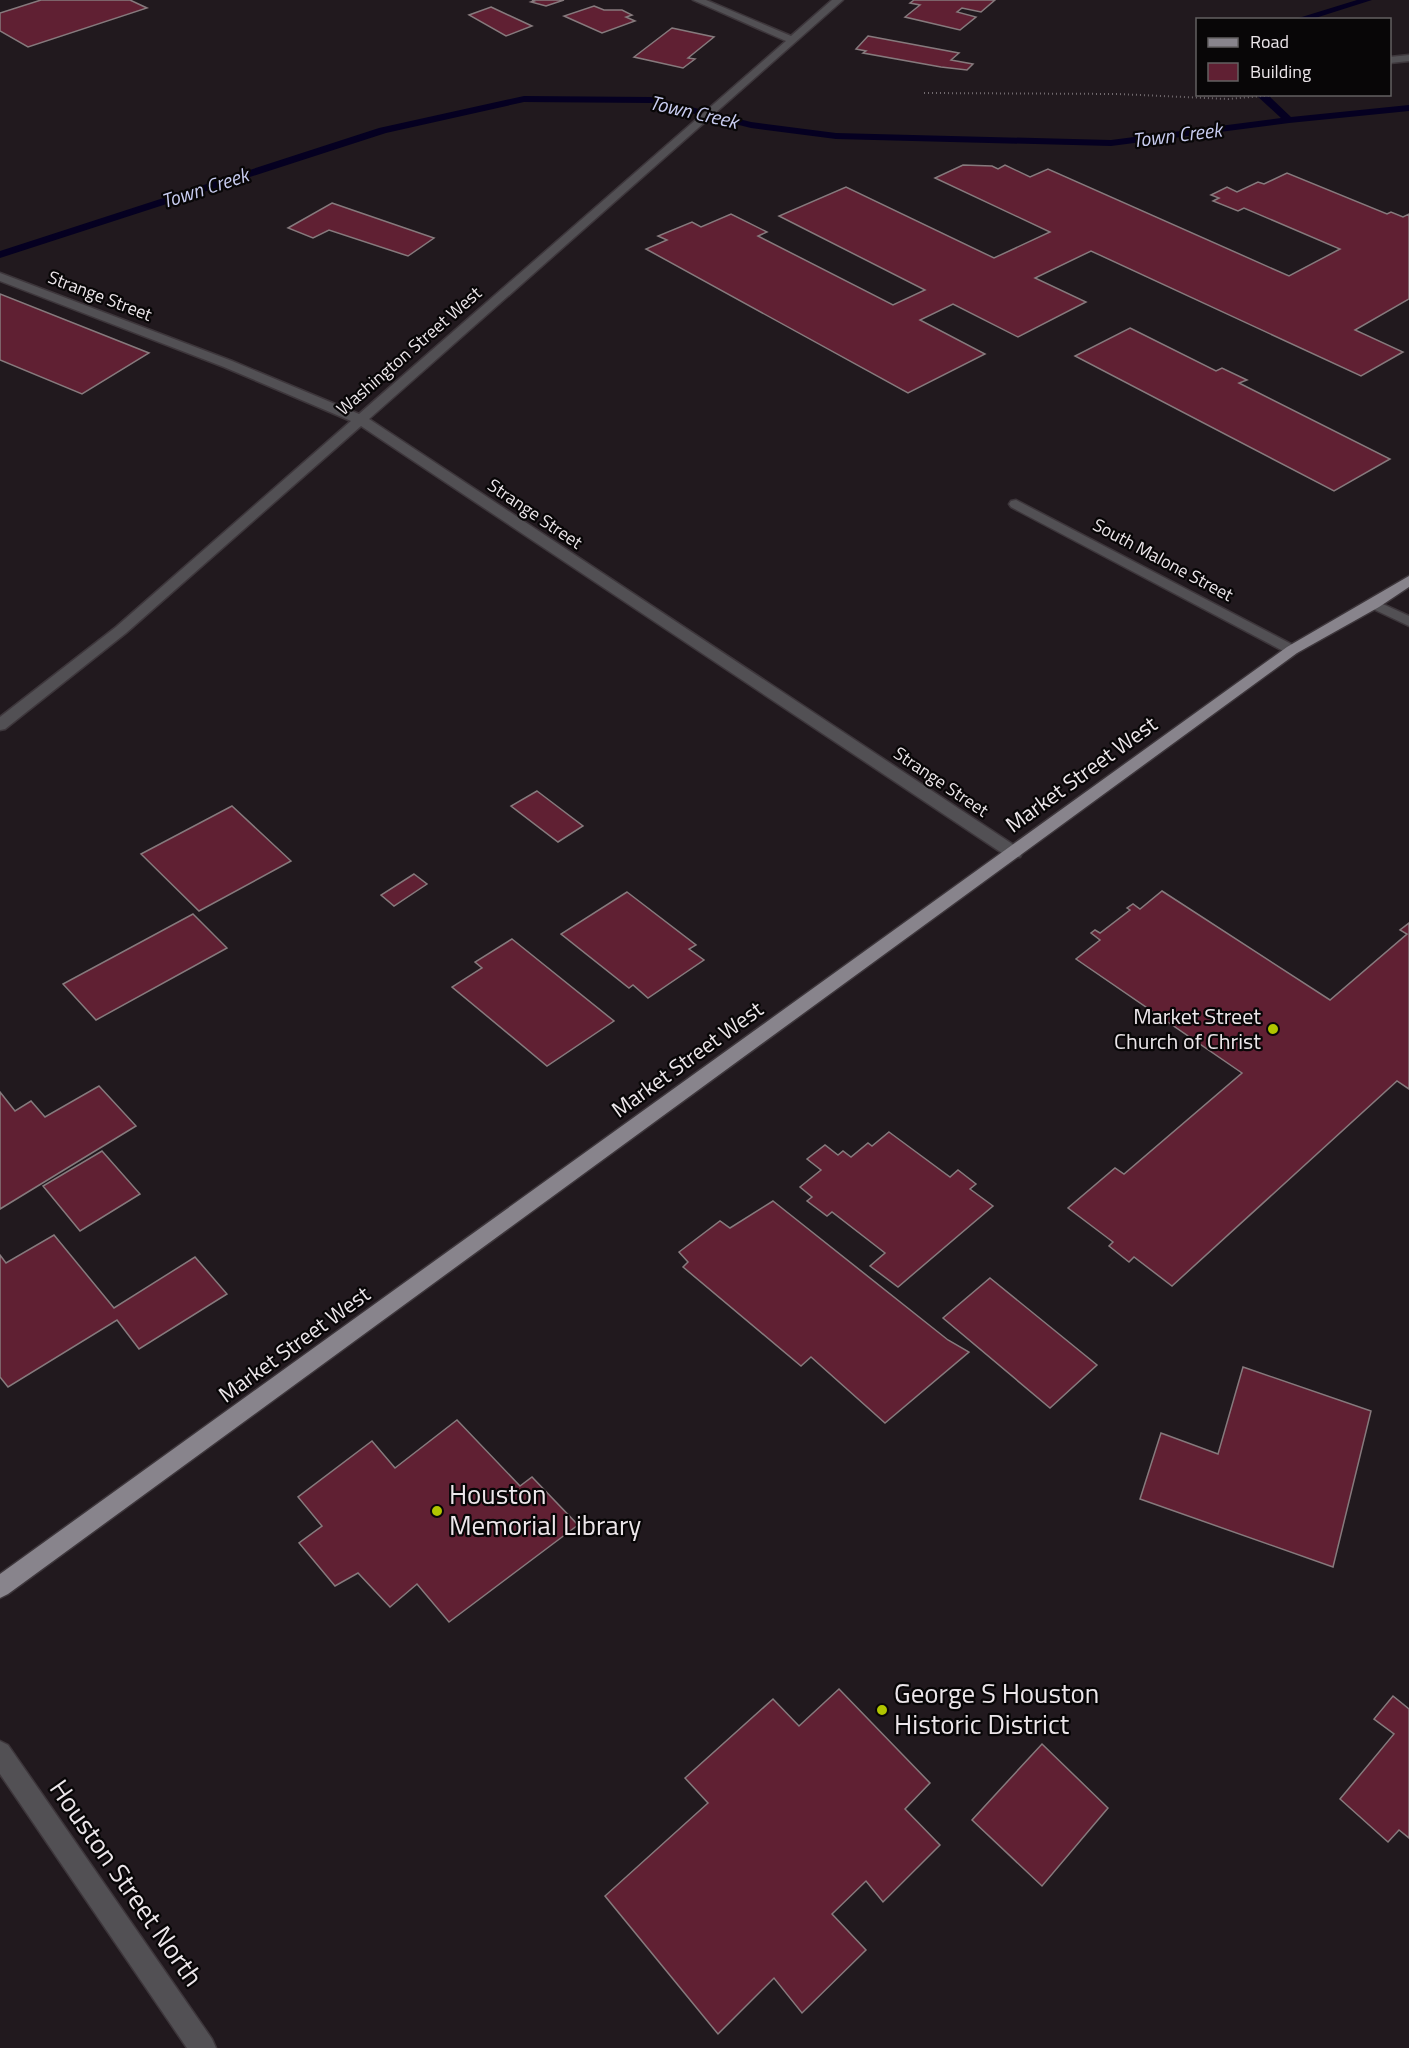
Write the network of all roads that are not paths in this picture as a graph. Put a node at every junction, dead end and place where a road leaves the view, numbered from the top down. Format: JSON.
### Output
{"nodes":[{"id":1,"x":698,"y":0,"type":"edge"},
{"id":2,"x":838,"y":0,"type":"edge"},
{"id":3,"x":792,"y":40,"type":"junction"},
{"id":4,"x":1409,"y":58,"type":"edge"},
{"id":5,"x":1391,"y":60,"type":"edge"},
{"id":6,"x":0,"y":277,"type":"edge"},
{"id":7,"x":361,"y":420,"type":"junction"},
{"id":8,"x":1016,"y":504,"type":"dead end"},
{"id":9,"x":1409,"y":580,"type":"edge"},
{"id":10,"x":1374,"y":604,"type":"junction"},
{"id":11,"x":1409,"y":622,"type":"edge"},
{"id":12,"x":1292,"y":650,"type":"junction"},
{"id":13,"x":0,"y":725,"type":"edge"},
{"id":14,"x":1014,"y":853,"type":"junction"},
{"id":15,"x":0,"y":1587,"type":"edge"},
{"id":16,"x":0,"y":1753,"type":"edge"},
{"id":17,"x":203,"y":2048,"type":"edge"}],
"edges":[{"from":1,"to":3,"type":"street"},
{"from":2,"to":3,"type":"street","name":"Washington Street West"},
{"from":3,"to":7,"type":"street","name":"Washington Street West"},
{"from":4,"to":5,"type":"street"},
{"from":6,"to":7,"type":"street","name":"Strange Street"},
{"from":7,"to":13,"type":"street","name":"Washington Street West"},
{"from":7,"to":14,"type":"street","name":"Strange Street"},
{"from":8,"to":12,"type":"street","name":"South Malone Street"},
{"from":9,"to":10,"type":"main road","name":"Market Street West"},
{"from":10,"to":11,"type":"street"},
{"from":10,"to":12,"type":"main road","name":"Market Street West"},
{"from":12,"to":14,"type":"main road","name":"Market Street West"},
{"from":14,"to":15,"type":"main road","name":"Market Street West"},
{"from":16,"to":17,"type":"street","name":"Houston Street North"}]}
